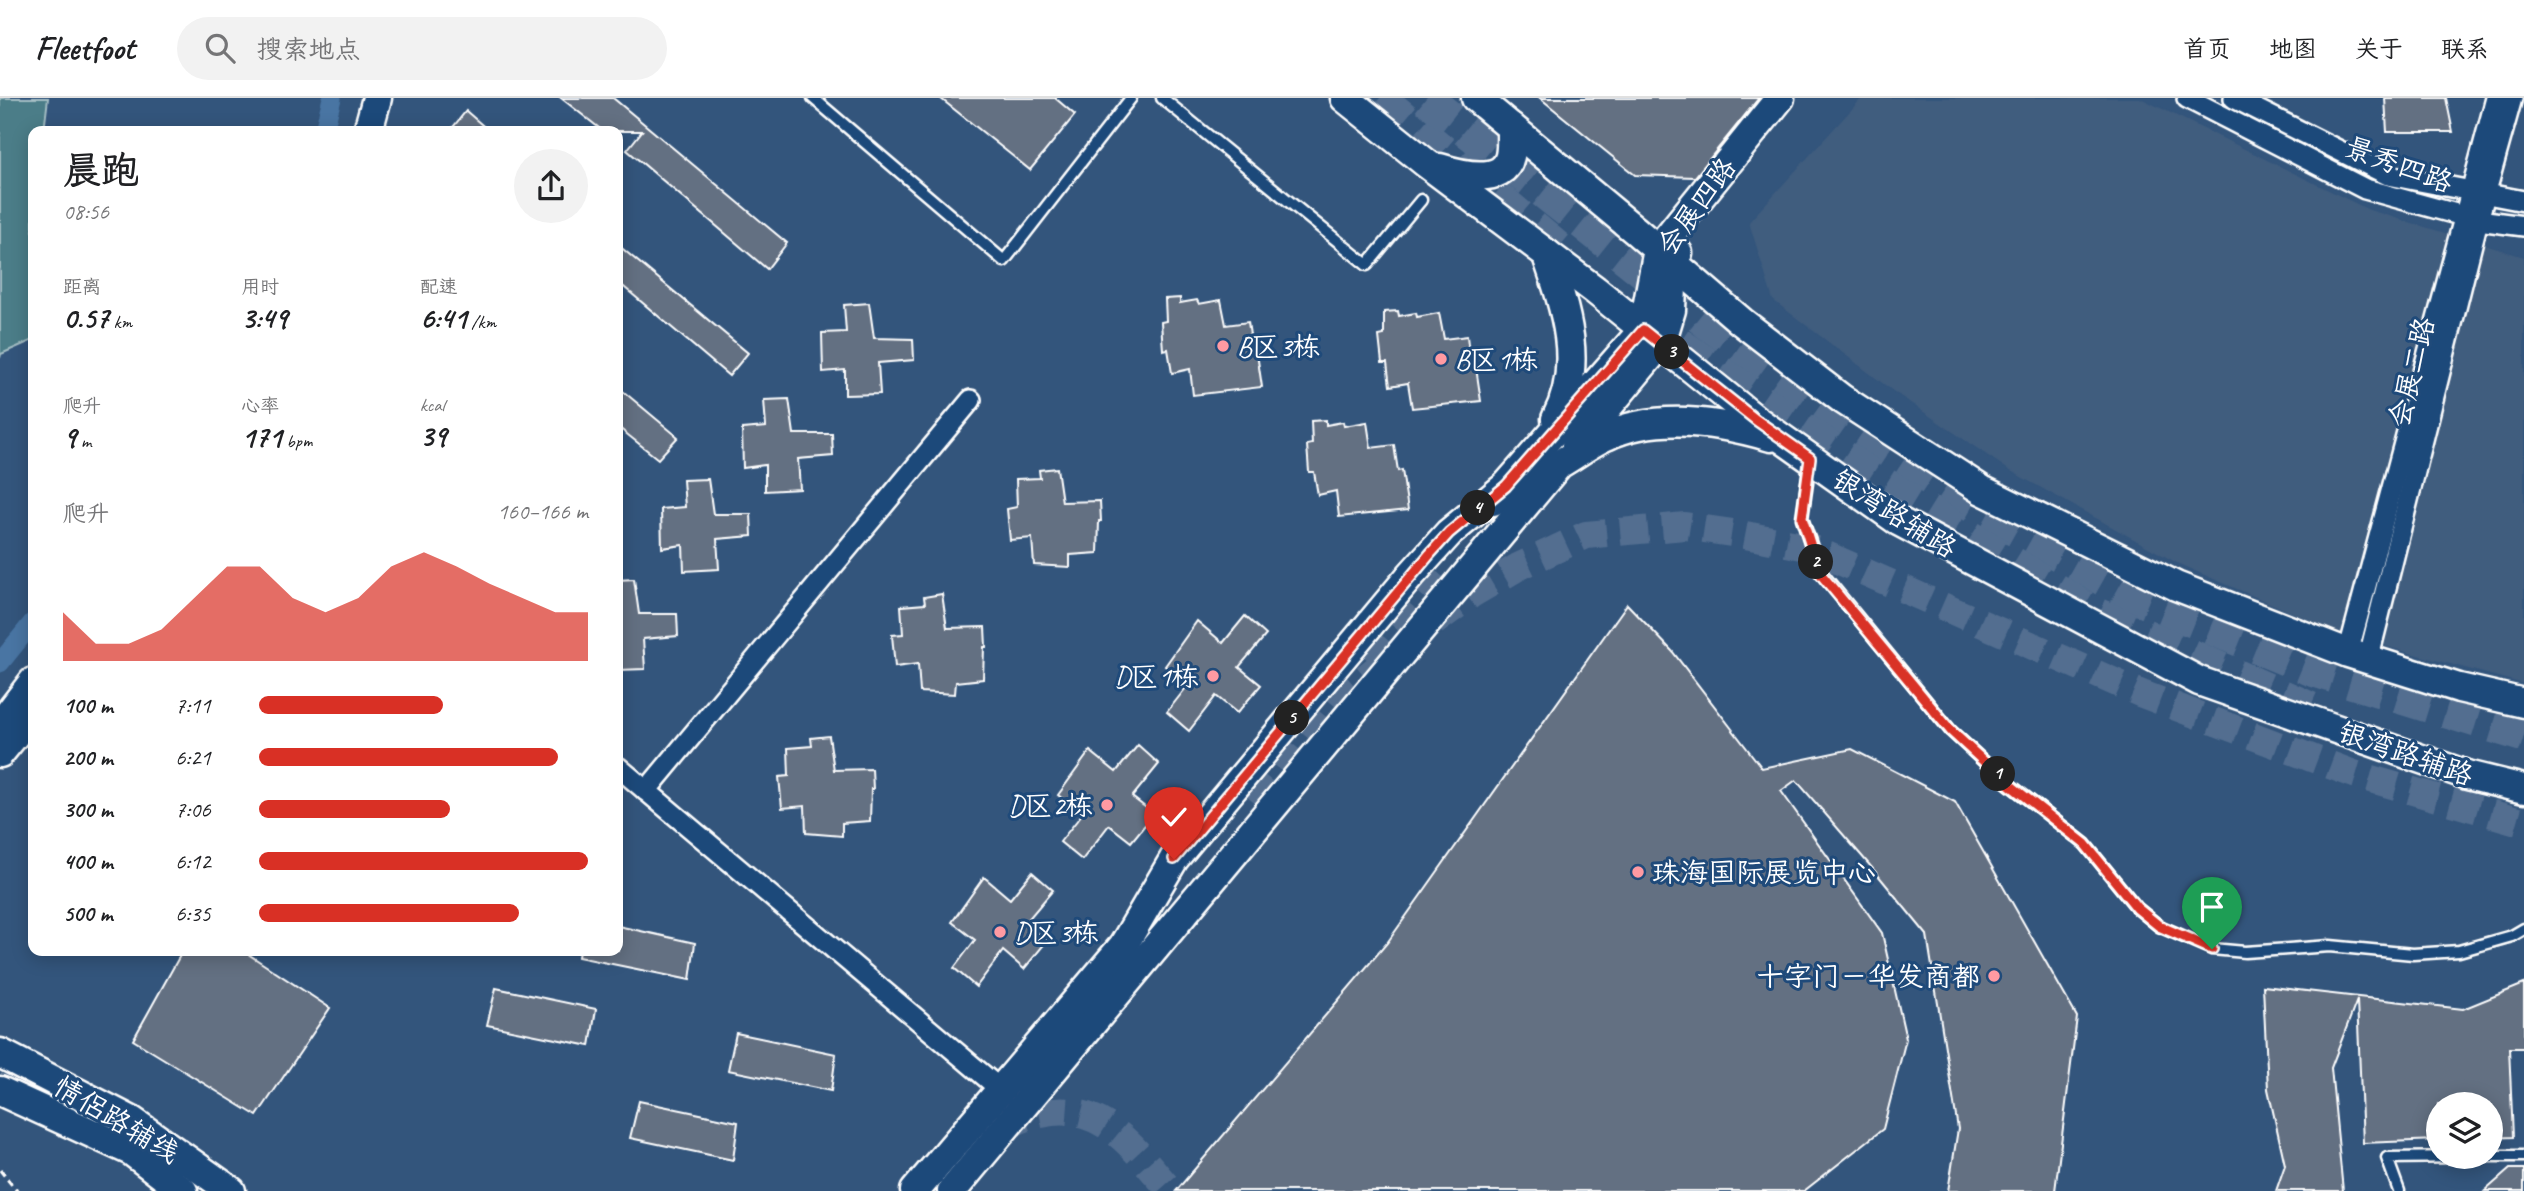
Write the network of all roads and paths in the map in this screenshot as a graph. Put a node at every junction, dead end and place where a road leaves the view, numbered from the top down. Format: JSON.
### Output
{"nodes":[{"id":1,"x":377,"y":98,"type":"edge"},
{"id":2,"x":394,"y":98,"type":"edge"},
{"id":3,"x":813,"y":98,"type":"edge"},
{"id":4,"x":1131,"y":98,"type":"edge"},
{"id":5,"x":1161,"y":98,"type":"edge"},
{"id":6,"x":1345,"y":98,"type":"edge"},
{"id":7,"x":1476,"y":98,"type":"edge"},
{"id":8,"x":1780,"y":98,"type":"edge"},
{"id":9,"x":1802,"y":98,"type":"edge"},
{"id":10,"x":2187,"y":98,"type":"edge"},
{"id":11,"x":2234,"y":98,"type":"edge"},
{"id":12,"x":2496,"y":98,"type":"edge"},
{"id":13,"x":2512,"y":98,"type":"edge"},
{"id":14,"x":369,"y":126,"type":"edge"},
{"id":15,"x":386,"y":126,"type":"edge"},
{"id":16,"x":1511,"y":127,"type":"junction"},
{"id":17,"x":1426,"y":163,"type":"junction"},
{"id":18,"x":2478,"y":193,"type":"junction"},
{"id":19,"x":1421,"y":200,"type":"dead end"},
{"id":20,"x":2524,"y":201,"type":"edge"},
{"id":21,"x":2471,"y":218,"type":"junction"},
{"id":22,"x":2524,"y":226,"type":"edge"},
{"id":23,"x":1546,"y":253,"type":"junction"},
{"id":24,"x":1665,"y":256,"type":"junction"},
{"id":25,"x":1652,"y":336,"type":"junction"},
{"id":26,"x":971,"y":400,"type":"dead end"},
{"id":27,"x":1545,"y":440,"type":"junction"},
{"id":28,"x":1799,"y":450,"type":"junction"},
{"id":29,"x":1559,"y":464,"type":"junction"},
{"id":30,"x":1506,"y":486,"type":"junction"},
{"id":31,"x":1434,"y":569,"type":"tunnel mouth"},
{"id":32,"x":2358,"y":657,"type":"junction"},
{"id":33,"x":28,"y":689,"type":"edge"},
{"id":34,"x":2524,"y":703,"type":"edge"},
{"id":35,"x":28,"y":718,"type":"edge"},
{"id":36,"x":0,"y":725,"type":"edge"},
{"id":37,"x":0,"y":753,"type":"edge"},
{"id":38,"x":623,"y":771,"type":"edge"},
{"id":39,"x":2524,"y":789,"type":"edge"},
{"id":40,"x":646,"y":791,"type":"junction"},
{"id":41,"x":2524,"y":929,"type":"edge"},
{"id":42,"x":0,"y":1054,"type":"edge"},
{"id":43,"x":1001,"y":1090,"type":"junction"},
{"id":44,"x":0,"y":1091,"type":"edge"},
{"id":45,"x":2503,"y":1156,"type":"edge"},
{"id":46,"x":2524,"y":1156,"type":"edge"},
{"id":47,"x":2426,"y":1157,"type":"edge"},
{"id":48,"x":0,"y":1170,"type":"edge"},
{"id":49,"x":17,"y":1191,"type":"edge"},
{"id":50,"x":183,"y":1191,"type":"edge"},
{"id":51,"x":231,"y":1191,"type":"edge"},
{"id":52,"x":915,"y":1191,"type":"edge"},
{"id":53,"x":952,"y":1191,"type":"edge"},
{"id":54,"x":2399,"y":1191,"type":"edge"}],
"edges":[{"from":1,"to":14,"type":"main road"},
{"from":2,"to":15,"type":"main road"},
{"from":3,"to":4,"type":"lane"},
{"from":5,"to":19,"type":"lane"},
{"from":6,"to":17,"type":"main road","name":"银湾路辅路"},
{"from":7,"to":16,"type":"main road"},
{"from":8,"to":24,"type":"main road","name":"会展四路"},
{"from":9,"to":24,"type":"main road","name":"会展四路"},
{"from":10,"to":21,"type":"street","name":"景秀四路"},
{"from":11,"to":18,"type":"street","name":"景秀四路"},
{"from":12,"to":18,"type":"street","name":"会展二路"},
{"from":13,"to":18,"type":"street","name":"会展二路"},
{"from":16,"to":17,"type":"main road"},
{"from":16,"to":24,"type":"main road"},
{"from":17,"to":23,"type":"main road","name":"银湾路辅路"},
{"from":18,"to":20,"type":"street","name":"景秀四路"},
{"from":18,"to":21,"type":"street","name":"会展二路"},
{"from":21,"to":22,"type":"street","name":"景秀四路"},
{"from":21,"to":32,"type":"street","name":"会展二路"},
{"from":23,"to":25,"type":"main road","name":"银湾路辅路"},
{"from":23,"to":27,"type":"main road"},
{"from":24,"to":25,"type":"main road"},
{"from":24,"to":32,"type":"main road"},
{"from":25,"to":27,"type":"main road"},
{"from":25,"to":28,"type":"main road","name":"银湾路辅路"},
{"from":25,"to":29,"type":"main road"},
{"from":26,"to":40,"type":"street"},
{"from":27,"to":30,"type":"main road"},
{"from":28,"to":29,"type":"main road"},
{"from":28,"to":39,"type":"main road","name":"银湾路辅路"},
{"from":28,"to":41,"type":"lane"},
{"from":29,"to":53,"type":"main road"},
{"from":30,"to":31,"type":"main road"},
{"from":30,"to":43,"type":"main road"},
{"from":32,"to":34,"type":"main road"},
{"from":33,"to":36,"type":"main road"},
{"from":35,"to":37,"type":"main road"},
{"from":38,"to":40,"type":"street"},
{"from":40,"to":43,"type":"street"},
{"from":42,"to":51,"type":"main road","name":"情侣路辅线"},
{"from":43,"to":52,"type":"main road"},
{"from":44,"to":50,"type":"main road","name":"情侣路辅线"},
{"from":45,"to":46,"type":"lane"},
{"from":47,"to":54,"type":"lane"},
{"from":48,"to":49,"type":"path"}]}
